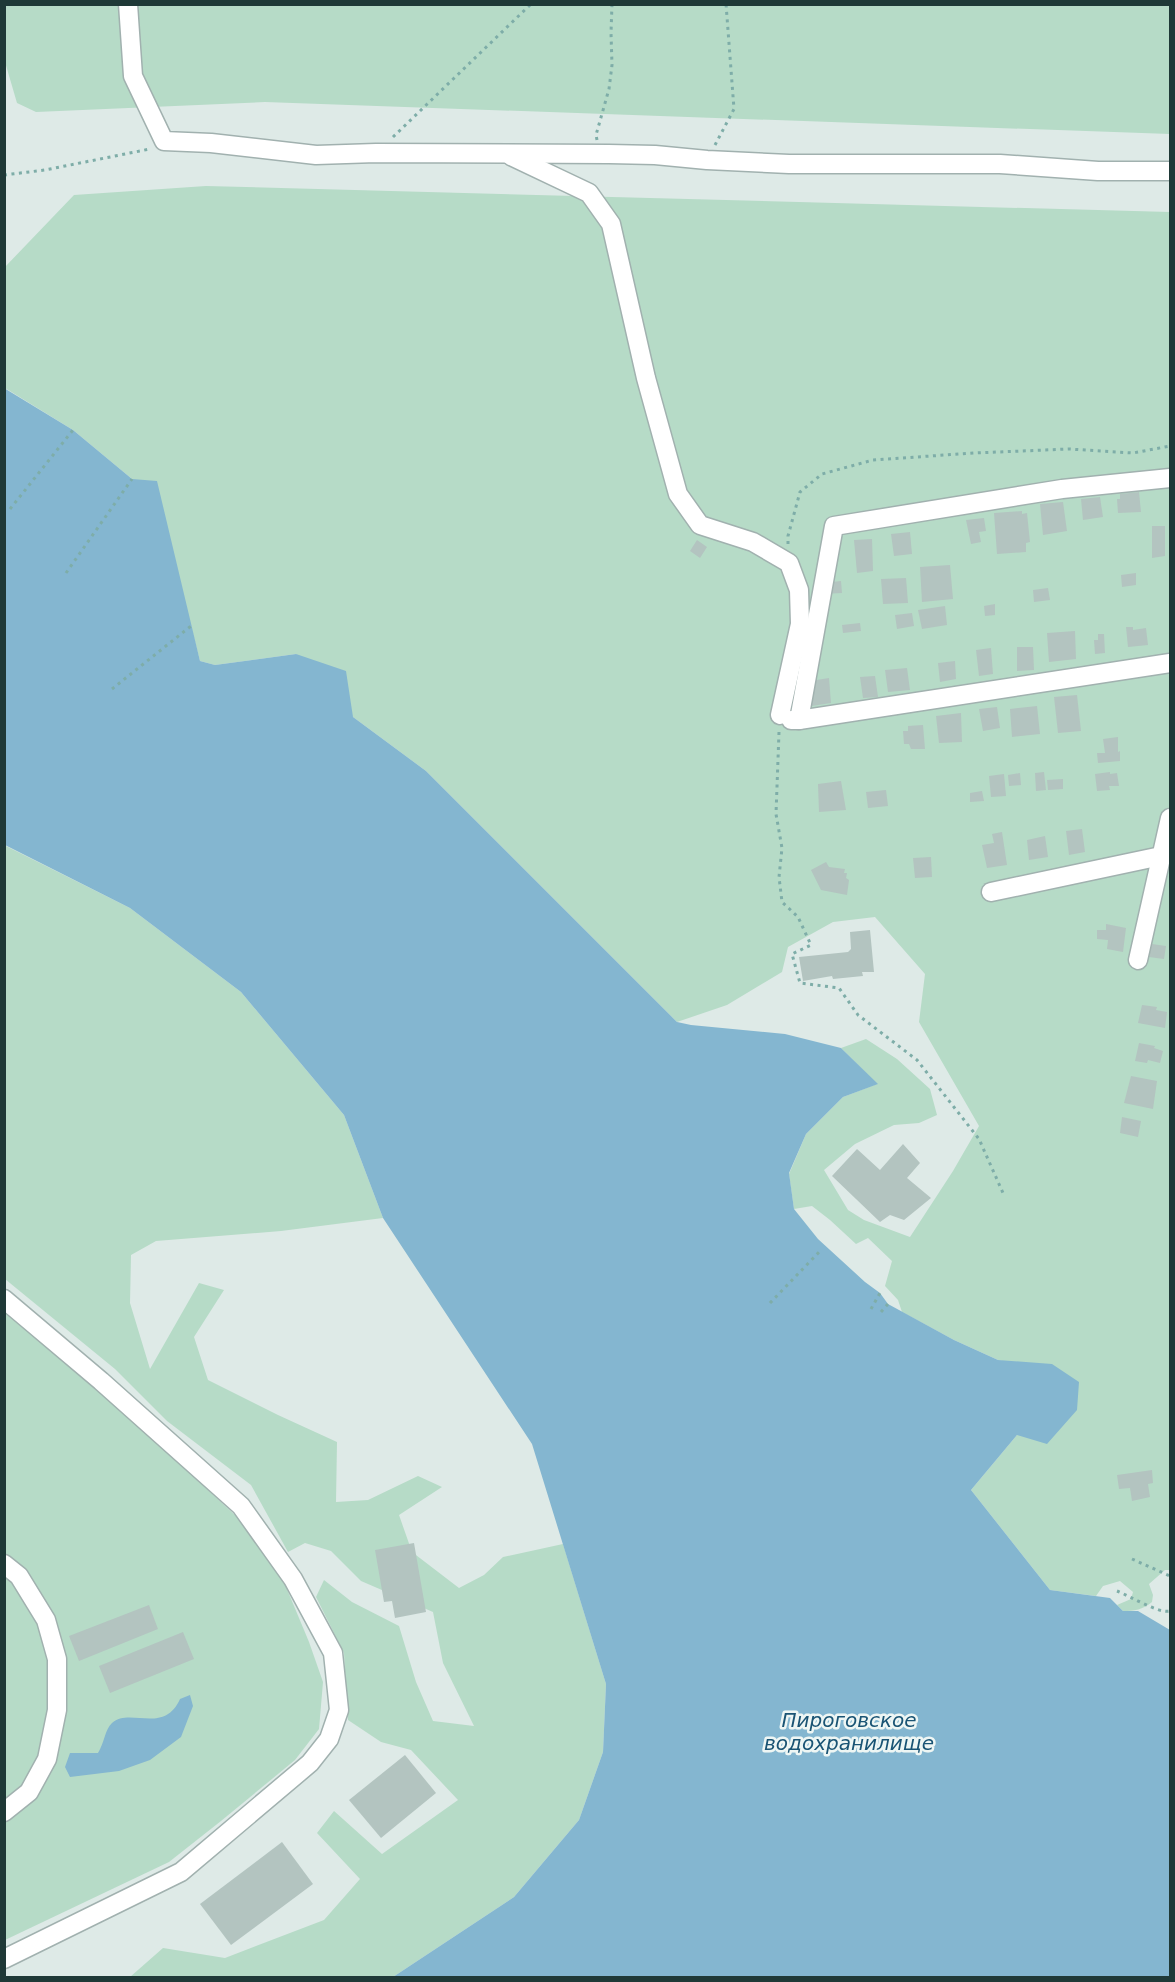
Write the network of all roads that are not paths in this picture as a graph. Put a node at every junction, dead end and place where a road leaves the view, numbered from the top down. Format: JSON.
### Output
{"nodes":[{"id":1,"x":128,"y":4,"type":"edge"},
{"id":2,"x":504,"y":153,"type":"junction"},
{"id":3,"x":1170,"y":171,"type":"edge"},
{"id":4,"x":1170,"y":478,"type":"edge"},
{"id":5,"x":1170,"y":663,"type":"edge"},
{"id":6,"x":790,"y":718,"type":"junction"},
{"id":7,"x":1170,"y":818,"type":"edge"},
{"id":8,"x":1161,"y":856,"type":"junction"},
{"id":9,"x":991,"y":892,"type":"dead end"},
{"id":10,"x":1138,"y":960,"type":"dead end"},
{"id":11,"x":4,"y":1299,"type":"edge"},
{"id":12,"x":4,"y":1564,"type":"edge"},
{"id":13,"x":4,"y":1812,"type":"edge"},
{"id":14,"x":4,"y":1959,"type":"edge"}],
"edges":[{"from":1,"to":2,"type":"street"},
{"from":2,"to":3,"type":"street"},
{"from":2,"to":6,"type":"street"},
{"from":4,"to":6,"type":"street"},
{"from":5,"to":6,"type":"street"},
{"from":7,"to":8,"type":"street"},
{"from":8,"to":9,"type":"street"},
{"from":8,"to":10,"type":"street"},
{"from":11,"to":14,"type":"street"},
{"from":12,"to":13,"type":"street"}]}
